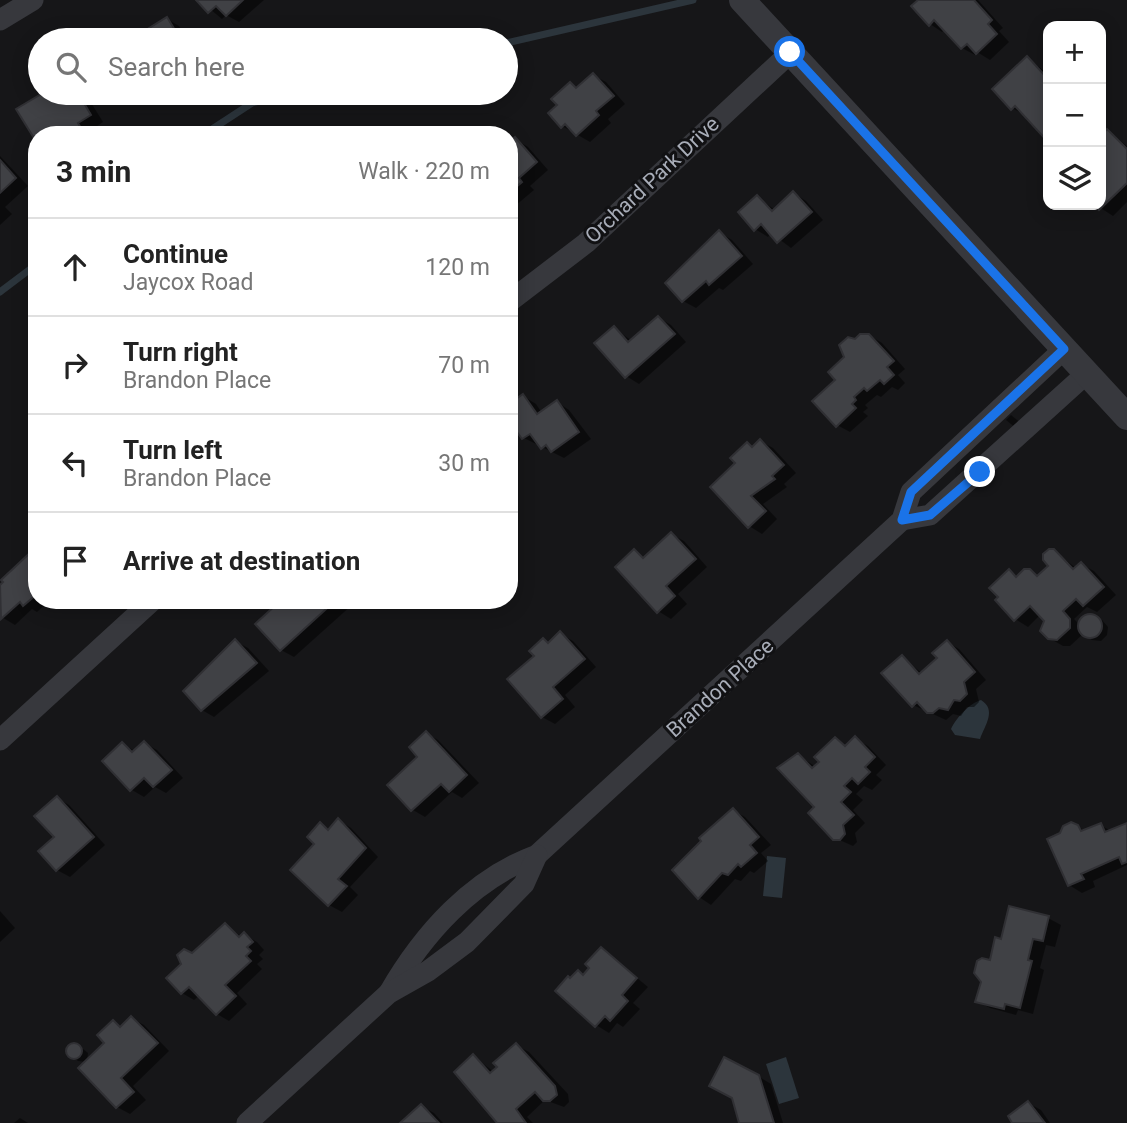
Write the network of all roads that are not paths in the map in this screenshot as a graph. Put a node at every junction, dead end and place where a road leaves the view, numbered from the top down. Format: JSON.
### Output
{"nodes":[{"id":1,"x":33,"y":0,"type":"edge"},
{"id":2,"x":742,"y":0,"type":"edge"},
{"id":3,"x":0,"y":20,"type":"edge"},
{"id":4,"x":790,"y":52,"type":"junction"},
{"id":5,"x":518,"y":295,"type":"edge"},
{"id":6,"x":1064,"y":349,"type":"junction"},
{"id":7,"x":1086,"y":374,"type":"junction"},
{"id":8,"x":1127,"y":417,"type":"edge"},
{"id":9,"x":902,"y":520,"type":"junction"},
{"id":10,"x":143,"y":609,"type":"edge"},
{"id":11,"x":0,"y":740,"type":"edge"},
{"id":12,"x":537,"y":855,"type":"junction"},
{"id":13,"x":389,"y":993,"type":"junction"},
{"id":14,"x":247,"y":1123,"type":"edge"}],
"edges":[{"from":1,"to":3,"type":"street"},
{"from":2,"to":4,"type":"street"},
{"from":4,"to":5,"type":"street","name":"Orchard Park Drive"},
{"from":4,"to":6,"type":"street"},
{"from":6,"to":7,"type":"street"},
{"from":6,"to":9,"type":"street","name":"Brandon Place"},
{"from":7,"to":8,"type":"street"},
{"from":7,"to":9,"type":"street","name":"Brandon Place"},
{"from":9,"to":12,"type":"street","name":"Brandon Place"},
{"from":10,"to":11,"type":"street"},
{"from":12,"to":13,"type":"street","name":"Brandon Place"},
{"from":12,"to":13,"type":"street","name":"Brandon Place"},
{"from":13,"to":14,"type":"street","name":"Brandon Place"}]}
